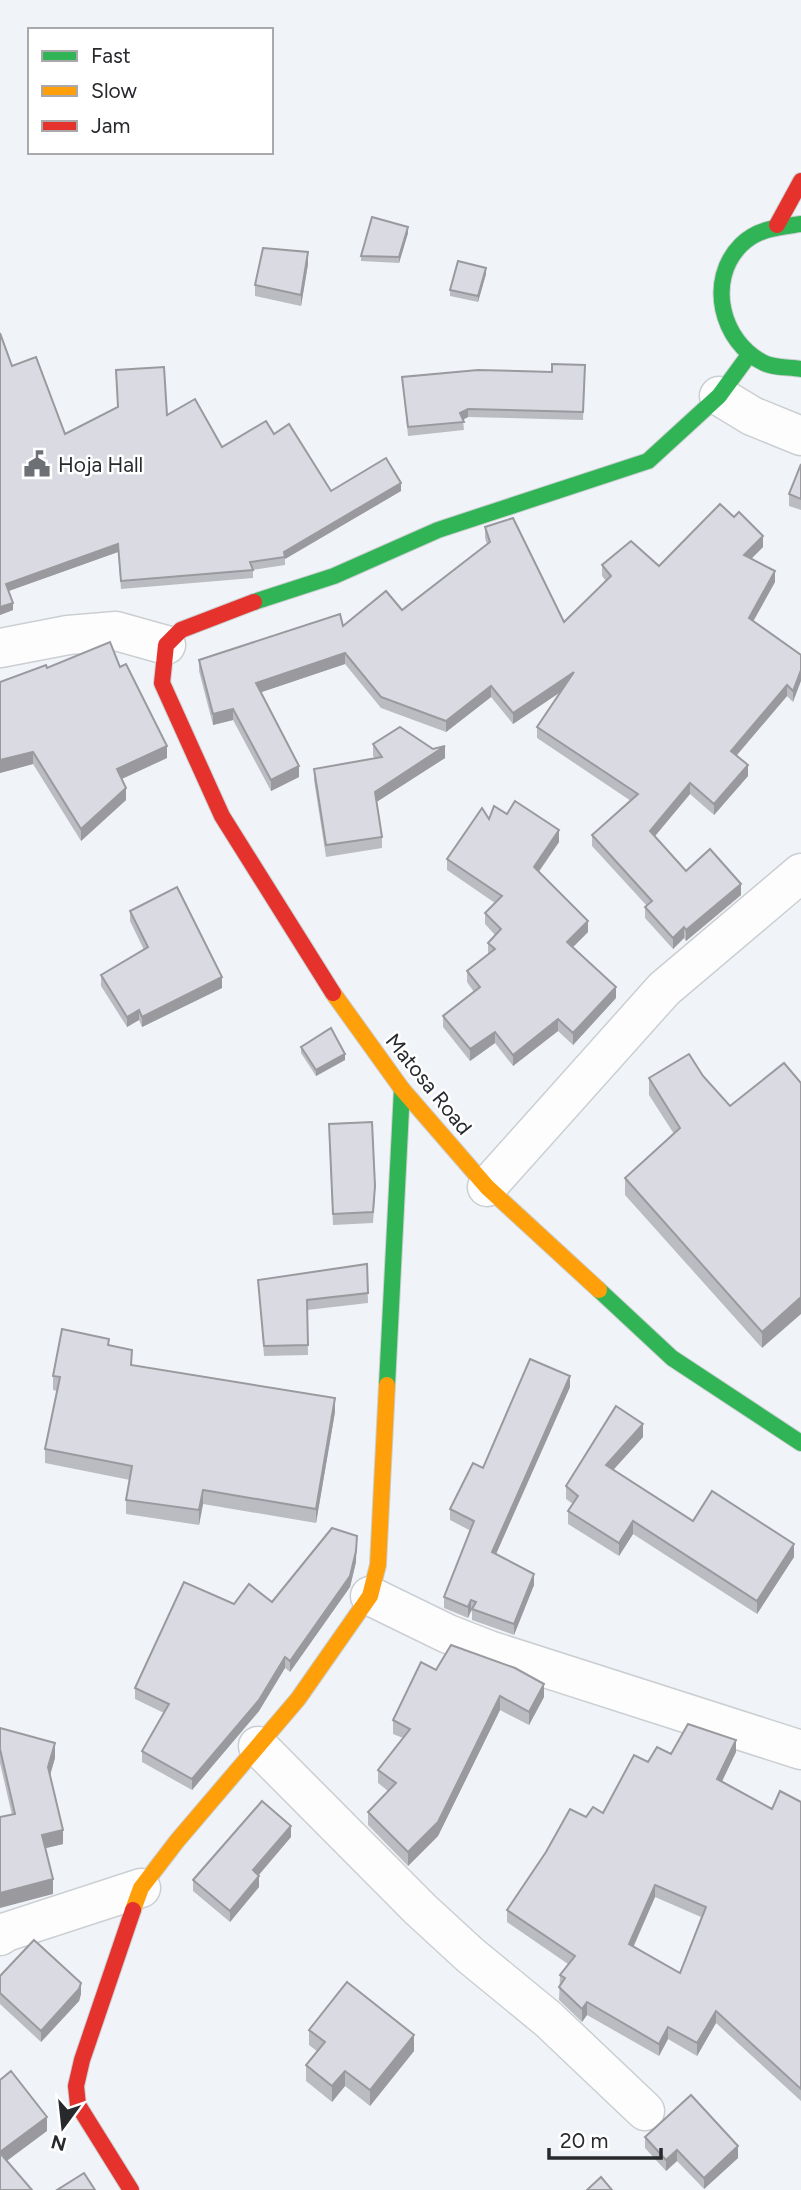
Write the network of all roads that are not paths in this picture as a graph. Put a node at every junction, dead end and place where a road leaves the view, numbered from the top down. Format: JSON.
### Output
{"nodes":[{"id":1,"x":801,"y":181,"type":"edge"},
{"id":2,"x":801,"y":224,"type":"edge"},
{"id":3,"x":777,"y":225,"type":"junction"},
{"id":4,"x":750,"y":355,"type":"junction"},
{"id":5,"x":801,"y":369,"type":"edge"},
{"id":6,"x":719,"y":396,"type":"junction"},
{"id":7,"x":801,"y":436,"type":"edge"},
{"id":8,"x":166,"y":645,"type":"junction"},
{"id":9,"x":0,"y":648,"type":"edge"},
{"id":10,"x":801,"y":873,"type":"edge"},
{"id":11,"x":402,"y":1089,"type":"junction"},
{"id":12,"x":487,"y":1187,"type":"junction"},
{"id":13,"x":801,"y":1443,"type":"edge"},
{"id":14,"x":370,"y":1596,"type":"junction"},
{"id":15,"x":258,"y":1746,"type":"junction"},
{"id":16,"x":801,"y":1750,"type":"edge"},
{"id":17,"x":141,"y":1888,"type":"junction"},
{"id":18,"x":0,"y":1936,"type":"edge"},
{"id":19,"x":645,"y":2111,"type":"dead end"},
{"id":20,"x":131,"y":2190,"type":"edge"}],
"edges":[{"from":1,"to":3,"type":"street"},
{"from":2,"to":3,"type":"street"},
{"from":3,"to":4,"type":"street"},
{"from":4,"to":5,"type":"street"},
{"from":4,"to":6,"type":"street"},
{"from":6,"to":7,"type":"street"},
{"from":6,"to":8,"type":"street"},
{"from":8,"to":9,"type":"street"},
{"from":8,"to":11,"type":"street","name":"Matosa Road"},
{"from":10,"to":12,"type":"street"},
{"from":11,"to":12,"type":"street","name":"Matosa Road"},
{"from":11,"to":14,"type":"street"},
{"from":12,"to":13,"type":"street","name":"Matosa Road"},
{"from":14,"to":15,"type":"street"},
{"from":14,"to":16,"type":"street"},
{"from":15,"to":17,"type":"street"},
{"from":15,"to":19,"type":"street"},
{"from":17,"to":18,"type":"street"},
{"from":17,"to":20,"type":"street"}]}
